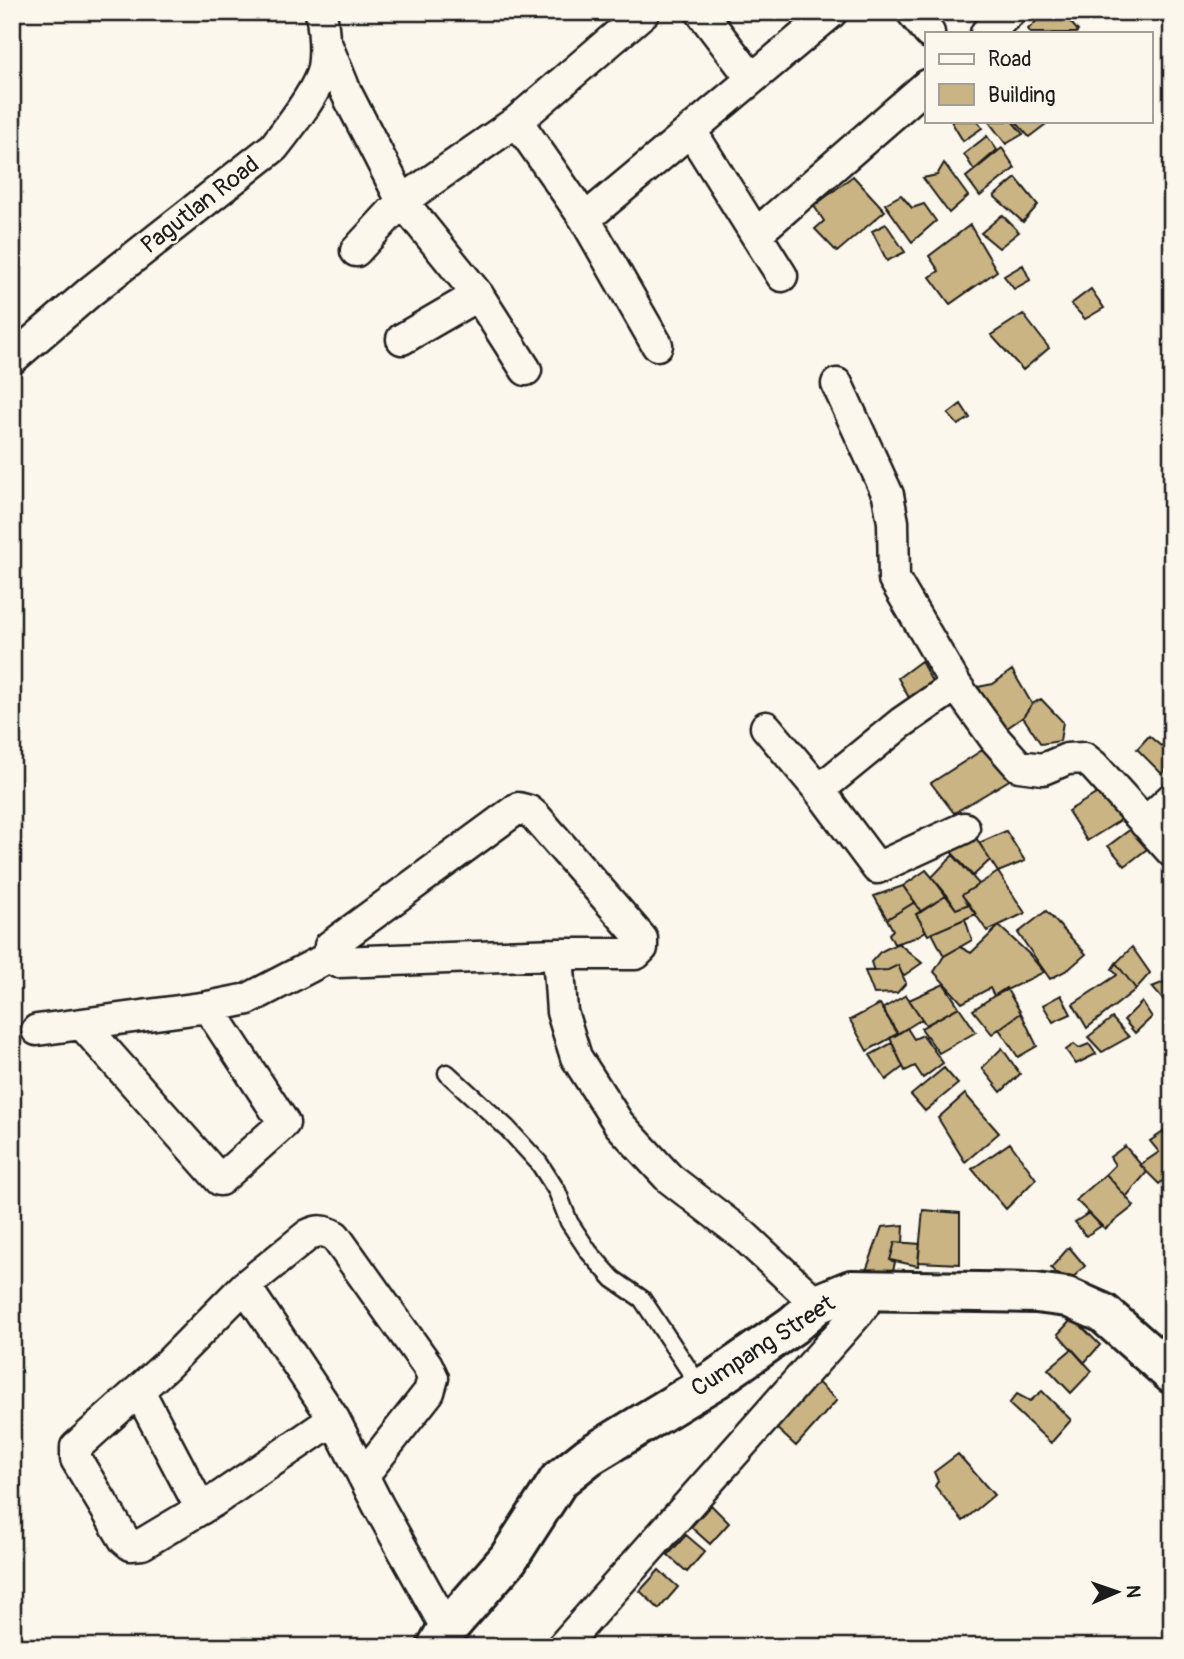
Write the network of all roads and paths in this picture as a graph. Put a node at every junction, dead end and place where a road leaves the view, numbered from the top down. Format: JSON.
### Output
{"nodes":[{"id":1,"x":644,"y":12,"type":"edge"},
{"id":2,"x":701,"y":12,"type":"edge"},
{"id":3,"x":832,"y":12,"type":"edge"},
{"id":4,"x":912,"y":12,"type":"edge"},
{"id":5,"x":1010,"y":12,"type":"edge"},
{"id":6,"x":323,"y":26,"type":"edge"},
{"id":7,"x":928,"y":32,"type":"edge"},
{"id":8,"x":987,"y":32,"type":"edge"},
{"id":9,"x":752,"y":79,"type":"junction"},
{"id":10,"x":925,"y":87,"type":"edge"},
{"id":11,"x":517,"y":121,"type":"junction"},
{"id":12,"x":691,"y":131,"type":"junction"},
{"id":13,"x":402,"y":201,"type":"junction"},
{"id":14,"x":585,"y":219,"type":"junction"},
{"id":15,"x":756,"y":234,"type":"junction"},
{"id":16,"x":356,"y":251,"type":"dead end"},
{"id":17,"x":782,"y":276,"type":"dead end"},
{"id":18,"x":478,"y":295,"type":"junction"},
{"id":19,"x":402,"y":339,"type":"dead end"},
{"id":20,"x":657,"y":345,"type":"dead end"},
{"id":21,"x":12,"y":359,"type":"edge"},
{"id":22,"x":526,"y":370,"type":"dead end"},
{"id":23,"x":837,"y":384,"type":"dead end"},
{"id":24,"x":956,"y":685,"type":"junction"},
{"id":25,"x":766,"y":727,"type":"dead end"},
{"id":26,"x":819,"y":790,"type":"junction"},
{"id":27,"x":1172,"y":798,"type":"edge"},
{"id":28,"x":1145,"y":822,"type":"junction"},
{"id":29,"x":964,"y":828,"type":"dead end"},
{"id":30,"x":1172,"y":852,"type":"edge"},
{"id":31,"x":558,"y":954,"type":"junction"},
{"id":32,"x":329,"y":957,"type":"junction"},
{"id":33,"x":208,"y":1007,"type":"junction"},
{"id":34,"x":82,"y":1024,"type":"junction"},
{"id":35,"x":37,"y":1030,"type":"dead end"},
{"id":36,"x":447,"y":1073,"type":"dead end"},
{"id":37,"x":245,"y":1286,"type":"junction"},
{"id":38,"x":868,"y":1290,"type":"junction"},
{"id":39,"x":817,"y":1304,"type":"junction"},
{"id":40,"x":1172,"y":1374,"type":"edge"},
{"id":41,"x":701,"y":1388,"type":"junction"},
{"id":42,"x":139,"y":1391,"type":"junction"},
{"id":43,"x":334,"y":1419,"type":"junction"},
{"id":44,"x":363,"y":1476,"type":"junction"},
{"id":45,"x":201,"y":1509,"type":"junction"},
{"id":46,"x":442,"y":1638,"type":"edge"},
{"id":47,"x":562,"y":1647,"type":"edge"}],
"edges":[{"from":1,"to":11,"type":"street"},
{"from":2,"to":9,"type":"street"},
{"from":3,"to":9,"type":"street"},
{"from":4,"to":7,"type":"street"},
{"from":5,"to":8,"type":"street"},
{"from":6,"to":13,"type":"street"},
{"from":6,"to":21,"type":"street","name":"Pagutlan Road"},
{"from":9,"to":12,"type":"street"},
{"from":10,"to":15,"type":"street"},
{"from":11,"to":13,"type":"street"},
{"from":11,"to":14,"type":"street"},
{"from":12,"to":14,"type":"street"},
{"from":12,"to":15,"type":"street"},
{"from":13,"to":16,"type":"street"},
{"from":13,"to":18,"type":"street"},
{"from":14,"to":20,"type":"street"},
{"from":15,"to":17,"type":"street"},
{"from":18,"to":19,"type":"street"},
{"from":18,"to":22,"type":"street"},
{"from":23,"to":24,"type":"street"},
{"from":24,"to":26,"type":"street"},
{"from":24,"to":28,"type":"street"},
{"from":25,"to":26,"type":"street"},
{"from":26,"to":29,"type":"street"},
{"from":27,"to":28,"type":"street"},
{"from":28,"to":30,"type":"street"},
{"from":31,"to":32,"type":"street"},
{"from":31,"to":32,"type":"street"},
{"from":31,"to":39,"type":"street"},
{"from":32,"to":33,"type":"street"},
{"from":33,"to":34,"type":"street"},
{"from":33,"to":34,"type":"street"},
{"from":34,"to":35,"type":"street"},
{"from":36,"to":41,"type":"lane"},
{"from":37,"to":42,"type":"street"},
{"from":37,"to":43,"type":"street"},
{"from":37,"to":44,"type":"street"},
{"from":38,"to":39,"type":"street","name":"Cumpang Street"},
{"from":38,"to":40,"type":"street","name":"Cumpang Street"},
{"from":38,"to":47,"type":"street"},
{"from":39,"to":41,"type":"street","name":"Cumpang Street"},
{"from":41,"to":46,"type":"street","name":"Cumpang Street"},
{"from":42,"to":45,"type":"street"},
{"from":42,"to":45,"type":"street"},
{"from":43,"to":44,"type":"street"},
{"from":43,"to":45,"type":"street"},
{"from":44,"to":46,"type":"street"}]}
